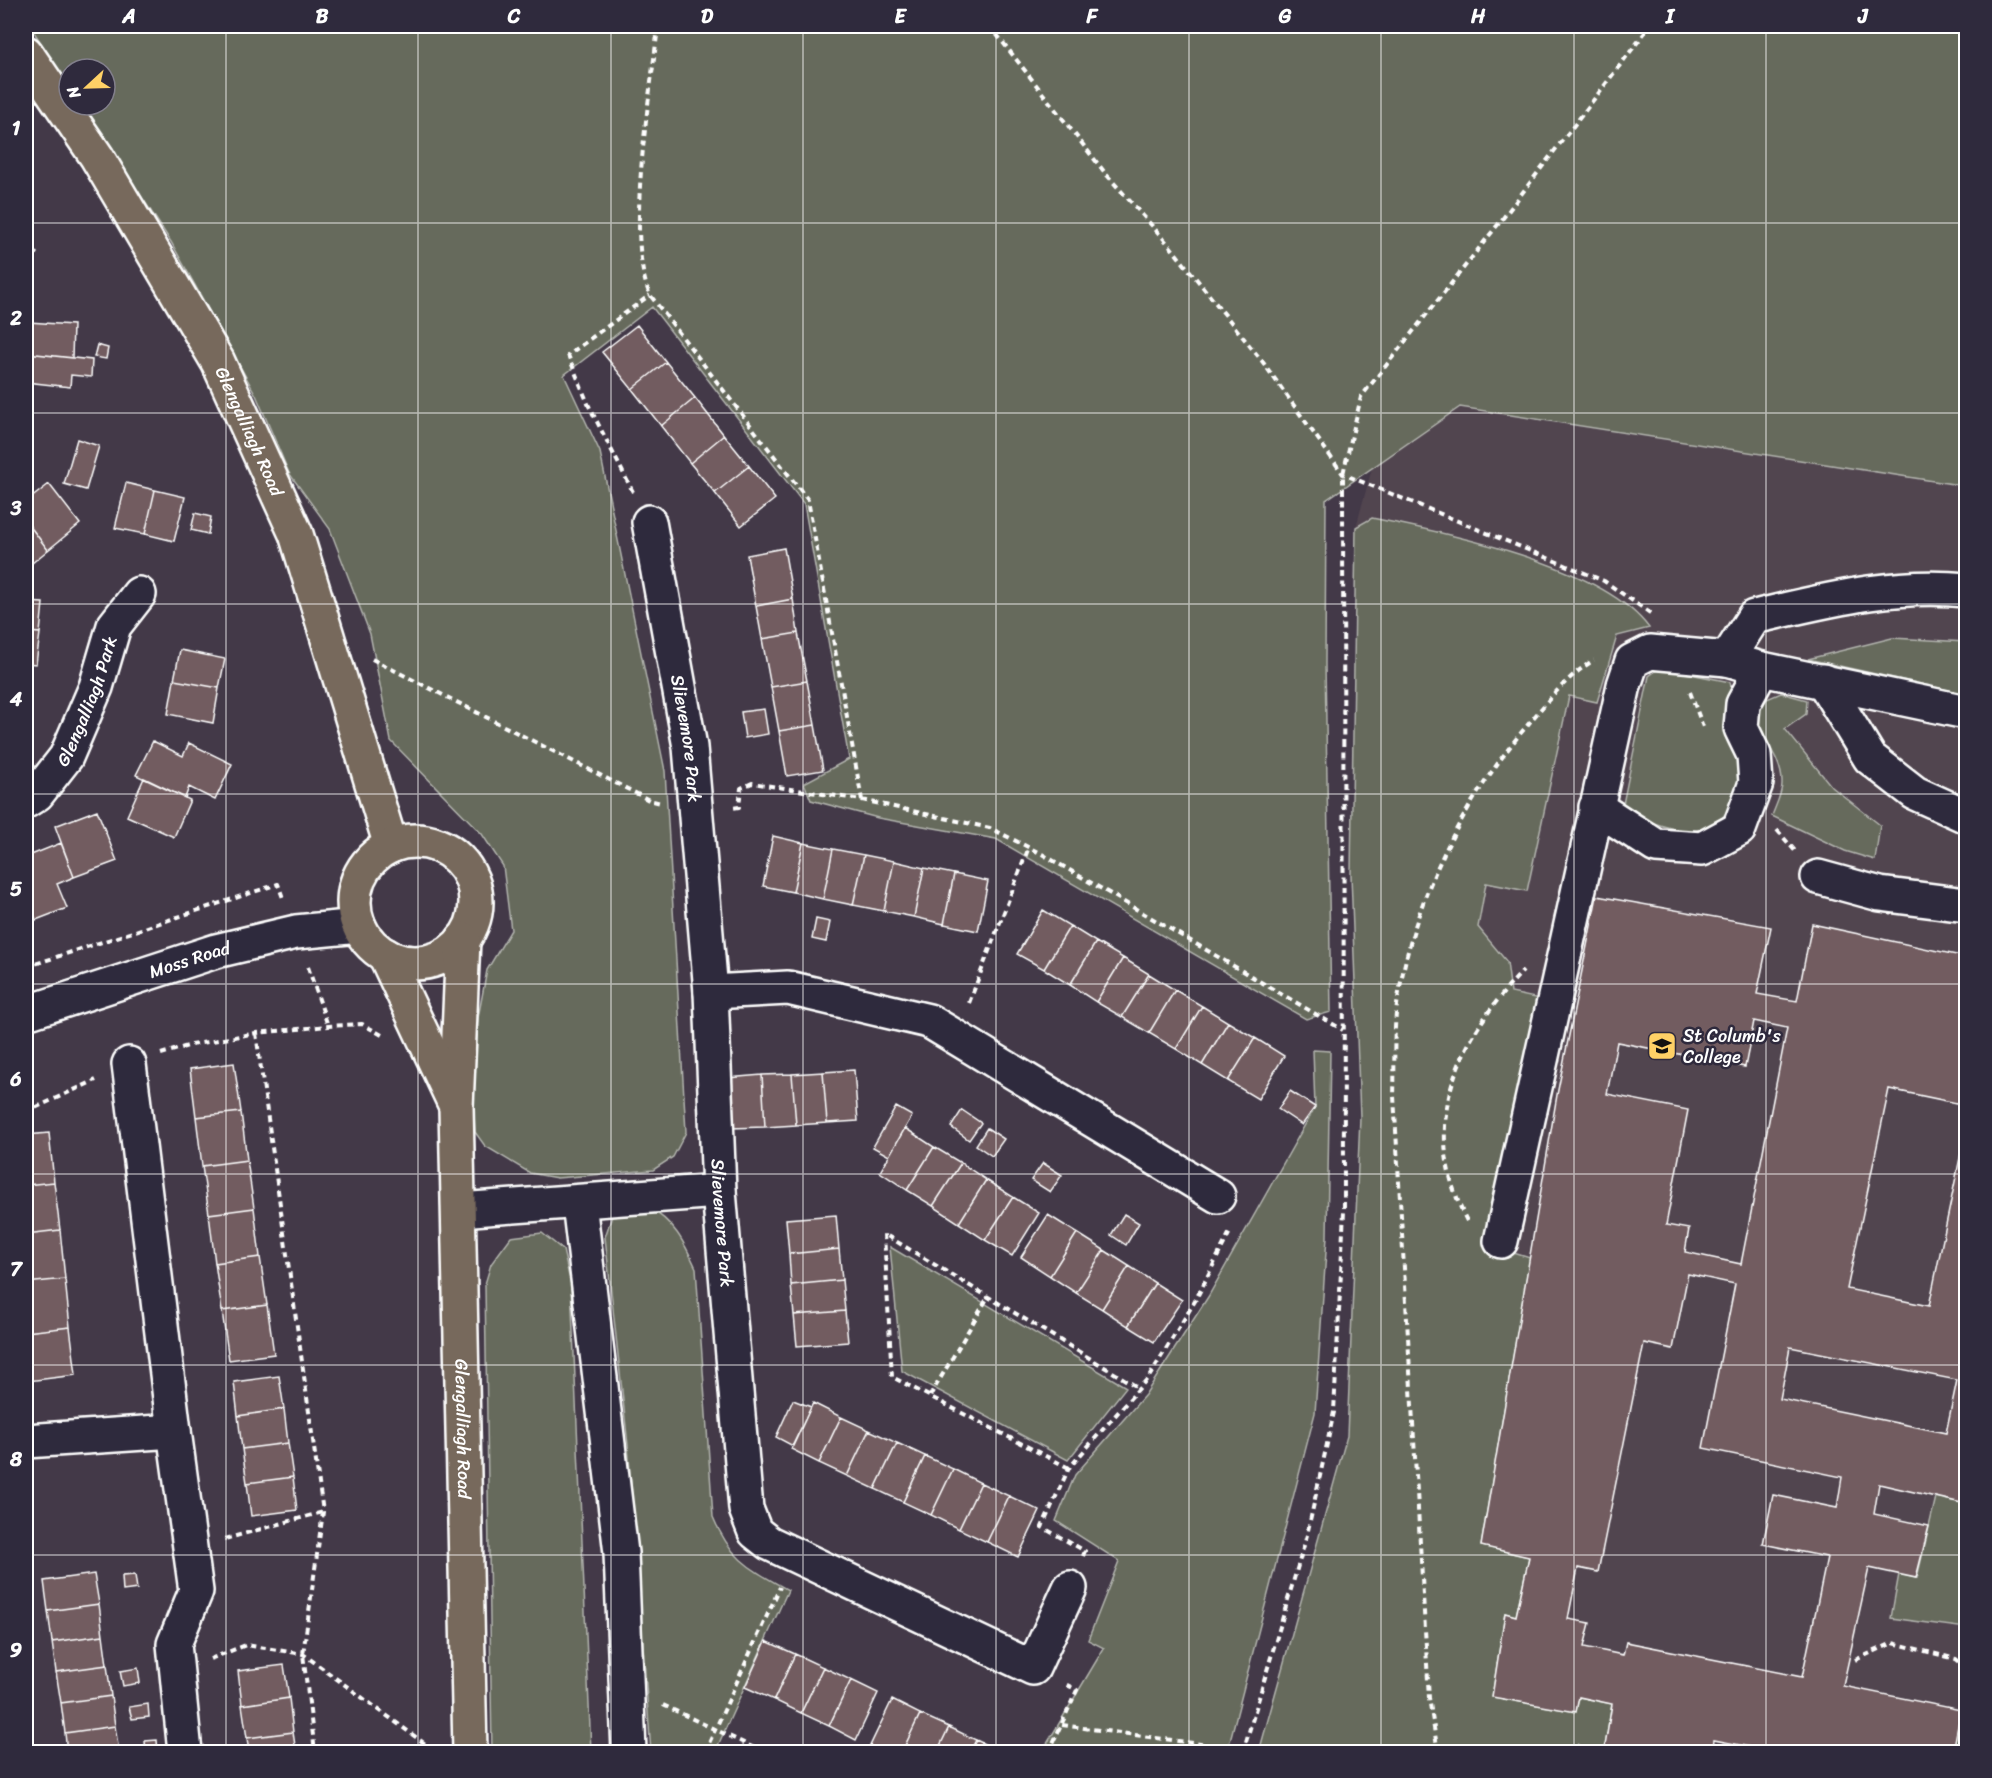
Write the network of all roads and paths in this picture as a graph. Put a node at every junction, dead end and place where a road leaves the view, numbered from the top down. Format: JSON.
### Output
{"nodes":[{"id":1,"x":658,"y":26,"type":"edge"},
{"id":2,"x":990,"y":26,"type":"edge"},
{"id":3,"x":1650,"y":26,"type":"edge"},
{"id":4,"x":26,"y":53,"type":"edge"},
{"id":5,"x":650,"y":295,"type":"junction"},
{"id":6,"x":1343,"y":474,"type":"junction"},
{"id":7,"x":649,"y":522,"type":"joint"},
{"id":8,"x":1966,"y":590,"type":"edge"},
{"id":9,"x":139,"y":594,"type":"dead end"},
{"id":10,"x":326,"y":635,"type":"junction"},
{"id":11,"x":1598,"y":658,"type":"dead end"},
{"id":12,"x":1727,"y":659,"type":"junction"},
{"id":13,"x":1762,"y":669,"type":"junction"},
{"id":14,"x":1823,"y":681,"type":"junction"},
{"id":15,"x":1966,"y":712,"type":"edge"},
{"id":16,"x":862,"y":800,"type":"junction"},
{"id":17,"x":26,"y":801,"type":"edge"},
{"id":18,"x":1596,"y":807,"type":"junction"},
{"id":19,"x":1966,"y":816,"type":"edge"},
{"id":20,"x":696,"y":819,"type":"junction"},
{"id":21,"x":391,"y":846,"type":"junction"},
{"id":22,"x":1029,"y":847,"type":"junction"},
{"id":23,"x":1818,"y":877,"type":"dead end"},
{"id":24,"x":1966,"y":905,"type":"edge"},
{"id":25,"x":359,"y":926,"type":"junction"},
{"id":26,"x":296,"y":932,"type":"junction"},
{"id":27,"x":464,"y":939,"type":"junction"},
{"id":28,"x":385,"y":955,"type":"junction"},
{"id":29,"x":1529,"y":965,"type":"dead end"},
{"id":30,"x":26,"y":967,"type":"edge"},
{"id":31,"x":711,"y":992,"type":"junction"},
{"id":32,"x":26,"y":1013,"type":"edge"},
{"id":33,"x":328,"y":1026,"type":"junction"},
{"id":34,"x":1343,"y":1030,"type":"junction"},
{"id":35,"x":256,"y":1033,"type":"junction"},
{"id":36,"x":956,"y":1038,"type":"junction"},
{"id":37,"x":427,"y":1041,"type":"junction"},
{"id":38,"x":129,"y":1064,"type":"junction"},
{"id":39,"x":456,"y":1107,"type":"junction"},
{"id":40,"x":26,"y":1112,"type":"edge"},
{"id":41,"x":719,"y":1191,"type":"junction"},
{"id":42,"x":1218,"y":1196,"type":"joint"},
{"id":43,"x":579,"y":1203,"type":"junction"},
{"id":44,"x":459,"y":1210,"type":"junction"},
{"id":45,"x":1501,"y":1241,"type":"joint"},
{"id":46,"x":988,"y":1297,"type":"junction"},
{"id":47,"x":1139,"y":1388,"type":"junction"},
{"id":48,"x":930,"y":1396,"type":"junction"},
{"id":49,"x":174,"y":1431,"type":"junction"},
{"id":50,"x":26,"y":1441,"type":"edge"},
{"id":51,"x":1069,"y":1468,"type":"junction"},
{"id":52,"x":323,"y":1512,"type":"junction"},
{"id":53,"x":190,"y":1548,"type":"junction"},
{"id":54,"x":795,"y":1557,"type":"junction"},
{"id":55,"x":1070,"y":1588,"type":"joint"},
{"id":56,"x":303,"y":1654,"type":"junction"},
{"id":57,"x":1855,"y":1660,"type":"dead end"},
{"id":58,"x":1966,"y":1667,"type":"edge"},
{"id":59,"x":1033,"y":1668,"type":"junction"},
{"id":60,"x":176,"y":1672,"type":"junction"},
{"id":61,"x":627,"y":1694,"type":"junction"},
{"id":62,"x":1062,"y":1725,"type":"junction"},
{"id":63,"x":715,"y":1730,"type":"junction"},
{"id":64,"x":1579,"y":1745,"type":"dead end"},
{"id":65,"x":428,"y":1746,"type":"junction"},
{"id":66,"x":1244,"y":1751,"type":"edge"},
{"id":67,"x":185,"y":1752,"type":"edge"},
{"id":68,"x":315,"y":1752,"type":"edge"},
{"id":69,"x":423,"y":1752,"type":"edge"},
{"id":70,"x":438,"y":1752,"type":"edge"},
{"id":71,"x":470,"y":1752,"type":"edge"},
{"id":72,"x":629,"y":1752,"type":"edge"},
{"id":73,"x":705,"y":1752,"type":"edge"},
{"id":74,"x":763,"y":1752,"type":"edge"},
{"id":75,"x":1049,"y":1752,"type":"edge"},
{"id":76,"x":1438,"y":1752,"type":"edge"},
{"id":77,"x":1570,"y":1752,"type":"edge"}],
"edges":[{"from":1,"to":5,"type":"path"},
{"from":2,"to":6,"type":"path"},
{"from":3,"to":6,"type":"path"},
{"from":4,"to":10,"type":"main road","name":"Glengalliagh Road"},
{"from":5,"to":7,"type":"path"},
{"from":5,"to":16,"type":"path"},
{"from":6,"to":34,"type":"path"},
{"from":7,"to":20,"type":"street","name":"Slievemore Park"},
{"from":8,"to":12,"type":"street"},
{"from":9,"to":17,"type":"street","name":"Glengalliagh Park"},
{"from":10,"to":20,"type":"path"},
{"from":10,"to":21,"type":"main road","name":"Glengalliagh Road"},
{"from":11,"to":76,"type":"path"},
{"from":12,"to":13,"type":"street"},
{"from":12,"to":18,"type":"street"},
{"from":13,"to":14,"type":"street"},
{"from":13,"to":18,"type":"street"},
{"from":14,"to":15,"type":"street"},
{"from":14,"to":19,"type":"street"},
{"from":16,"to":20,"type":"path"},
{"from":16,"to":22,"type":"path"},
{"from":18,"to":45,"type":"street"},
{"from":20,"to":31,"type":"street","name":"Slievemore Park"},
{"from":21,"to":25,"type":"main road"},
{"from":21,"to":27,"type":"main road"},
{"from":22,"to":34,"type":"path"},
{"from":22,"to":36,"type":"path"},
{"from":23,"to":24,"type":"street"},
{"from":25,"to":26,"type":"street","name":"Moss Road"},
{"from":25,"to":28,"type":"main road"},
{"from":26,"to":30,"type":"path"},
{"from":26,"to":32,"type":"street","name":"Moss Road"},
{"from":26,"to":33,"type":"path"},
{"from":27,"to":28,"type":"main road"},
{"from":27,"to":39,"type":"main road","name":"Glengalliagh Road"},
{"from":28,"to":37,"type":"main road","name":"Glengalliagh Road"},
{"from":29,"to":45,"type":"path"},
{"from":31,"to":36,"type":"street"},
{"from":31,"to":41,"type":"street","name":"Slievemore Park"},
{"from":33,"to":35,"type":"path"},
{"from":33,"to":37,"type":"path"},
{"from":34,"to":66,"type":"path"},
{"from":35,"to":38,"type":"path"},
{"from":35,"to":52,"type":"path"},
{"from":36,"to":42,"type":"street"},
{"from":37,"to":39,"type":"main road","name":"Glengalliagh Road"},
{"from":38,"to":40,"type":"path"},
{"from":38,"to":49,"type":"street"},
{"from":39,"to":44,"type":"main road","name":"Glengalliagh Road"},
{"from":41,"to":43,"type":"street"},
{"from":41,"to":54,"type":"street","name":"Slievemore Park"},
{"from":42,"to":47,"type":"path"},
{"from":43,"to":44,"type":"street"},
{"from":43,"to":61,"type":"street"},
{"from":44,"to":71,"type":"main road","name":"Glengalliagh Road"},
{"from":46,"to":47,"type":"path"},
{"from":46,"to":48,"type":"path"},
{"from":46,"to":48,"type":"path"},
{"from":47,"to":51,"type":"path"},
{"from":48,"to":51,"type":"path"},
{"from":49,"to":50,"type":"street"},
{"from":49,"to":53,"type":"street"},
{"from":51,"to":55,"type":"path"},
{"from":52,"to":53,"type":"path"},
{"from":52,"to":56,"type":"path"},
{"from":53,"to":60,"type":"street"},
{"from":54,"to":59,"type":"street","name":"Slievemore Park"},
{"from":54,"to":63,"type":"path"},
{"from":55,"to":59,"type":"street"},
{"from":56,"to":60,"type":"path"},
{"from":56,"to":65,"type":"path"},
{"from":56,"to":68,"type":"path"},
{"from":57,"to":58,"type":"path"},
{"from":59,"to":62,"type":"path"},
{"from":60,"to":67,"type":"street"},
{"from":61,"to":63,"type":"path"},
{"from":61,"to":72,"type":"street"},
{"from":62,"to":66,"type":"path"},
{"from":62,"to":75,"type":"path"},
{"from":63,"to":73,"type":"path"},
{"from":63,"to":74,"type":"path"},
{"from":64,"to":77,"type":"path"},
{"from":65,"to":69,"type":"path"},
{"from":65,"to":70,"type":"path"}]}
